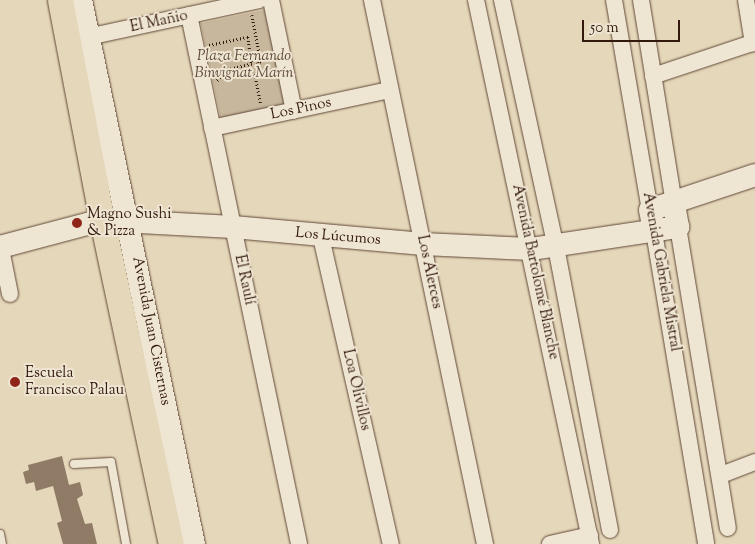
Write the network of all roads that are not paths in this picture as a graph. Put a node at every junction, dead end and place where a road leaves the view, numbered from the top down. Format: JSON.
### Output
{"nodes":[{"id":1,"x":60,"y":0,"type":"edge"},
{"id":2,"x":81,"y":0,"type":"edge"},
{"id":3,"x":271,"y":0,"type":"edge"},
{"id":4,"x":372,"y":0,"type":"edge"},
{"id":5,"x":476,"y":0,"type":"edge"},
{"id":6,"x":502,"y":0,"type":"edge"},
{"id":7,"x":614,"y":0,"type":"edge"},
{"id":8,"x":640,"y":0,"type":"edge"},
{"id":9,"x":746,"y":0,"type":"edge"},
{"id":10,"x":254,"y":1,"type":"edge"},
{"id":11,"x":189,"y":15,"type":"junction"},
{"id":12,"x":88,"y":37,"type":"junction"},
{"id":13,"x":754,"y":43,"type":"edge"},
{"id":14,"x":653,"y":76,"type":"junction"},
{"id":15,"x":389,"y":90,"type":"junction"},
{"id":16,"x":294,"y":110,"type":"junction"},
{"id":17,"x":212,"y":128,"type":"junction"},
{"id":18,"x":755,"y":175,"type":"edge"},
{"id":19,"x":674,"y":204,"type":"junction"},
{"id":20,"x":650,"y":210,"type":"junction"},
{"id":21,"x":102,"y":220,"type":"junction"},
{"id":22,"x":128,"y":222,"type":"junction"},
{"id":23,"x":233,"y":227,"type":"junction"},
{"id":24,"x":678,"y":227,"type":"junction"},
{"id":25,"x":654,"y":232,"type":"junction"},
{"id":26,"x":321,"y":237,"type":"junction"},
{"id":27,"x":423,"y":244,"type":"junction"},
{"id":28,"x":0,"y":246,"type":"edge"},
{"id":29,"x":556,"y":247,"type":"junction"},
{"id":30,"x":531,"y":248,"type":"junction"},
{"id":31,"x":10,"y":294,"type":"dead end"},
{"id":32,"x":755,"y":462,"type":"edge"},
{"id":33,"x":74,"y":464,"type":"dead end"},
{"id":34,"x":721,"y":475,"type":"junction"},
{"id":35,"x":728,"y":528,"type":"dead end"},
{"id":36,"x":610,"y":530,"type":"dead end"},
{"id":37,"x":0,"y":534,"type":"edge"},
{"id":38,"x":590,"y":540,"type":"edge"},
{"id":39,"x":2,"y":544,"type":"edge"},
{"id":40,"x":126,"y":544,"type":"edge"},
{"id":41,"x":171,"y":544,"type":"edge"},
{"id":42,"x":194,"y":544,"type":"edge"},
{"id":43,"x":299,"y":544,"type":"edge"},
{"id":44,"x":391,"y":544,"type":"edge"},
{"id":45,"x":485,"y":544,"type":"edge"},
{"id":46,"x":550,"y":544,"type":"edge"},
{"id":47,"x":706,"y":544,"type":"edge"}],
"edges":[{"from":1,"to":21,"type":"main road","name":"Avenida Juan Cisternas"},
{"from":2,"to":12,"type":"street","name":"Avenida Juan Cisternas"},
{"from":3,"to":16,"type":"street"},
{"from":4,"to":15,"type":"street","name":"Los Alerces"},
{"from":5,"to":30,"type":"street","name":"Avenida Bartolomé Blanche"},
{"from":6,"to":29,"type":"street","name":"Avenida Bartolomé Blanche"},
{"from":7,"to":20,"type":"street","name":"Avenida Gabriela Mistral"},
{"from":8,"to":14,"type":"street","name":"Avenida Gabriela Mistral"},
{"from":9,"to":13,"type":"street"},
{"from":10,"to":11,"type":"street","name":"El Mañio"},
{"from":11,"to":12,"type":"street","name":"El Mañio"},
{"from":11,"to":17,"type":"street","name":"El Raulí"},
{"from":12,"to":22,"type":"street","name":"Avenida Juan Cisternas"},
{"from":13,"to":14,"type":"street"},
{"from":14,"to":19,"type":"street","name":"Avenida Gabriela Mistral"},
{"from":15,"to":16,"type":"street","name":"Los Pinos"},
{"from":15,"to":27,"type":"street","name":"Los Alerces"},
{"from":16,"to":17,"type":"street","name":"Los Pinos"},
{"from":17,"to":23,"type":"street","name":"El Raulí"},
{"from":18,"to":19,"type":"street"},
{"from":19,"to":20,"type":"street"},
{"from":19,"to":24,"type":"street","name":"Avenida Gabriela Mistral"},
{"from":20,"to":25,"type":"street","name":"Avenida Gabriela Mistral"},
{"from":21,"to":22,"type":"street","name":"Los Lúcumos"},
{"from":21,"to":28,"type":"street","name":"Los Lúcumos"},
{"from":21,"to":41,"type":"main road","name":"Avenida Juan Cisternas"},
{"from":22,"to":23,"type":"street","name":"Los Lúcumos"},
{"from":22,"to":42,"type":"street","name":"Avenida Juan Cisternas"},
{"from":23,"to":26,"type":"street","name":"Los Lúcumos"},
{"from":23,"to":43,"type":"street","name":"El Raulí"},
{"from":24,"to":25,"type":"street","name":"Los Lúcumos"},
{"from":24,"to":34,"type":"street","name":"Avenida Gabriela Mistral"},
{"from":25,"to":29,"type":"street","name":"Los Lúcumos"},
{"from":25,"to":47,"type":"street","name":"Avenida Gabriela Mistral"},
{"from":26,"to":27,"type":"street","name":"Los Lúcumos"},
{"from":26,"to":44,"type":"street","name":"Loa Olivillos"},
{"from":27,"to":30,"type":"street","name":"Los Lúcumos"},
{"from":27,"to":45,"type":"street","name":"Los Alerces"},
{"from":28,"to":31,"type":"street"},
{"from":29,"to":30,"type":"street","name":"Los Lúcumos"},
{"from":29,"to":36,"type":"street","name":"Avenida Bartolomé Blanche"},
{"from":30,"to":38,"type":"street","name":"Avenida Bartolomé Blanche"},
{"from":32,"to":34,"type":"street"},
{"from":33,"to":40,"type":"lane"},
{"from":34,"to":35,"type":"street","name":"Avenida Gabriela Mistral"},
{"from":37,"to":39,"type":"lane"},
{"from":38,"to":46,"type":"street"}]}
